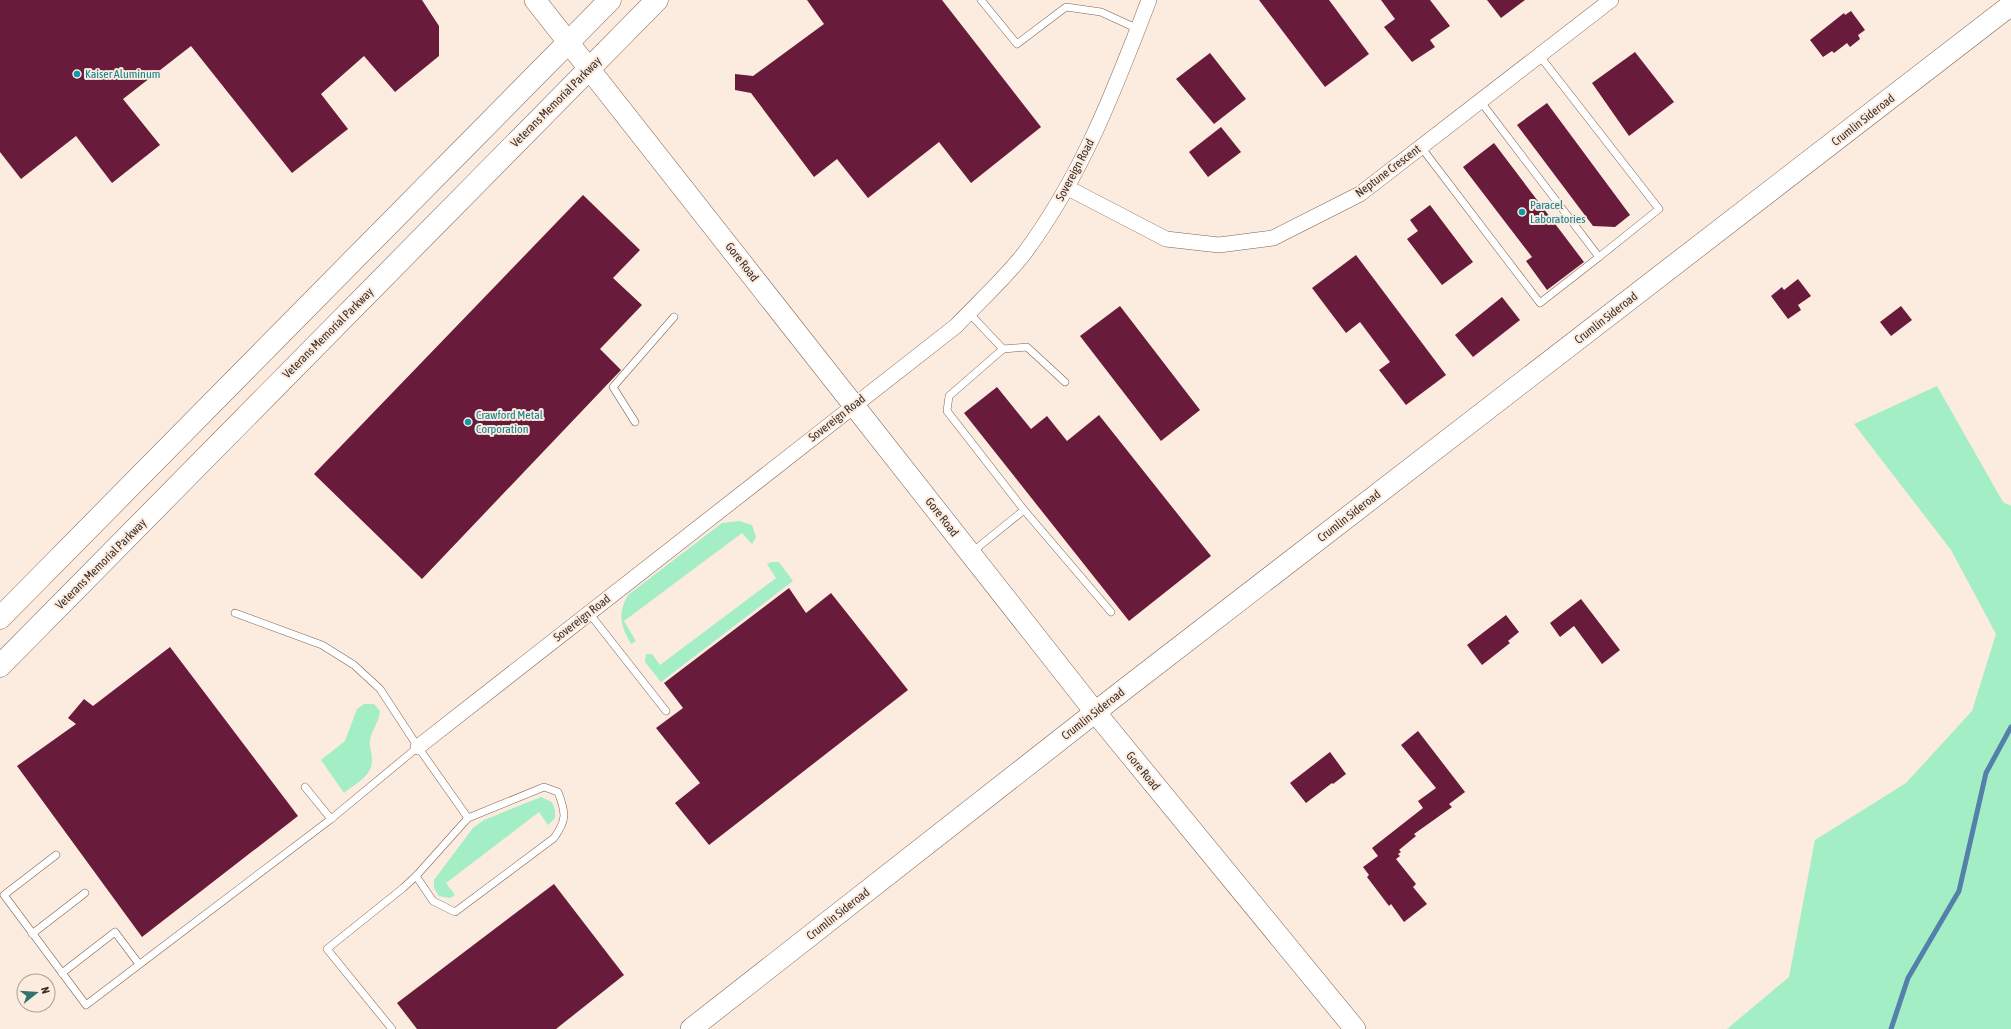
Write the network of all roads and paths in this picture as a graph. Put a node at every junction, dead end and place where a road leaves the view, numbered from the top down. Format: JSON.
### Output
{"nodes":[{"id":1,"x":535,"y":0,"type":"edge"},
{"id":2,"x":610,"y":0,"type":"edge"},
{"id":3,"x":656,"y":0,"type":"edge"},
{"id":4,"x":981,"y":0,"type":"edge"},
{"id":5,"x":1149,"y":0,"type":"edge"},
{"id":6,"x":1611,"y":0,"type":"edge"},
{"id":7,"x":2011,"y":5,"type":"edge"},
{"id":8,"x":1138,"y":28,"type":"junction"},
{"id":9,"x":568,"y":42,"type":"junction"},
{"id":10,"x":1539,"y":56,"type":"junction"},
{"id":11,"x":590,"y":68,"type":"junction"},
{"id":12,"x":1481,"y":102,"type":"junction"},
{"id":13,"x":1421,"y":147,"type":"junction"},
{"id":14,"x":1068,"y":188,"type":"junction"},
{"id":15,"x":1600,"y":257,"type":"junction"},
{"id":16,"x":969,"y":313,"type":"junction"},
{"id":17,"x":674,"y":317,"type":"dead end"},
{"id":18,"x":1003,"y":349,"type":"junction"},
{"id":19,"x":1065,"y":382,"type":"dead end"},
{"id":20,"x":853,"y":406,"type":"junction"},
{"id":21,"x":635,"y":422,"type":"dead end"},
{"id":22,"x":1024,"y":510,"type":"junction"},
{"id":23,"x":970,"y":554,"type":"junction"},
{"id":24,"x":588,"y":612,"type":"junction"},
{"id":25,"x":1111,"y":612,"type":"dead end"},
{"id":26,"x":235,"y":613,"type":"dead end"},
{"id":27,"x":0,"y":618,"type":"edge"},
{"id":28,"x":0,"y":666,"type":"edge"},
{"id":29,"x":666,"y":711,"type":"dead end"},
{"id":30,"x":1095,"y":712,"type":"junction"},
{"id":31,"x":418,"y":747,"type":"junction"},
{"id":32,"x":305,"y":787,"type":"dead end"},
{"id":33,"x":468,"y":818,"type":"junction"},
{"id":34,"x":331,"y":819,"type":"junction"},
{"id":35,"x":56,"y":855,"type":"dead end"},
{"id":36,"x":416,"y":876,"type":"junction"},
{"id":37,"x":85,"y":893,"type":"dead end"},
{"id":38,"x":32,"y":934,"type":"junction"},
{"id":39,"x":140,"y":964,"type":"junction"},
{"id":40,"x":62,"y":973,"type":"junction"},
{"id":41,"x":392,"y":1029,"type":"edge"},
{"id":42,"x":691,"y":1029,"type":"edge"},
{"id":43,"x":1355,"y":1029,"type":"edge"}],
"edges":[{"from":1,"to":9,"type":"street","name":"Gore Road"},
{"from":2,"to":9,"type":"highway"},
{"from":3,"to":11,"type":"highway","name":"Veterans Memorial Parkway"},
{"from":4,"to":8,"type":"lane"},
{"from":5,"to":8,"type":"street","name":"Sovereign Road"},
{"from":6,"to":10,"type":"street","name":"Neptune Crescent"},
{"from":7,"to":30,"type":"street","name":"Crumlin Sideroad"},
{"from":8,"to":14,"type":"street","name":"Sovereign Road"},
{"from":9,"to":11,"type":"street","name":"Gore Road"},
{"from":9,"to":27,"type":"highway"},
{"from":10,"to":12,"type":"street","name":"Neptune Crescent"},
{"from":10,"to":15,"type":"lane"},
{"from":11,"to":20,"type":"street","name":"Gore Road"},
{"from":11,"to":28,"type":"highway","name":"Veterans Memorial Parkway"},
{"from":12,"to":13,"type":"street","name":"Neptune Crescent"},
{"from":12,"to":15,"type":"lane"},
{"from":13,"to":14,"type":"street","name":"Neptune Crescent"},
{"from":13,"to":15,"type":"lane"},
{"from":14,"to":16,"type":"street","name":"Sovereign Road"},
{"from":16,"to":18,"type":"lane"},
{"from":16,"to":20,"type":"street","name":"Sovereign Road"},
{"from":17,"to":21,"type":"lane"},
{"from":18,"to":19,"type":"lane"},
{"from":18,"to":22,"type":"lane"},
{"from":20,"to":23,"type":"street","name":"Gore Road"},
{"from":20,"to":24,"type":"street","name":"Sovereign Road"},
{"from":22,"to":23,"type":"lane"},
{"from":22,"to":25,"type":"lane"},
{"from":23,"to":30,"type":"street","name":"Gore Road"},
{"from":24,"to":29,"type":"lane"},
{"from":24,"to":31,"type":"street","name":"Sovereign Road"},
{"from":26,"to":31,"type":"lane"},
{"from":30,"to":42,"type":"street","name":"Crumlin Sideroad"},
{"from":30,"to":43,"type":"street","name":"Gore Road"},
{"from":31,"to":33,"type":"lane"},
{"from":31,"to":34,"type":"lane"},
{"from":32,"to":34,"type":"lane"},
{"from":33,"to":36,"type":"lane"},
{"from":33,"to":36,"type":"lane"},
{"from":34,"to":39,"type":"lane"},
{"from":35,"to":38,"type":"lane"},
{"from":36,"to":41,"type":"lane"},
{"from":37,"to":38,"type":"lane"},
{"from":38,"to":40,"type":"lane"},
{"from":39,"to":40,"type":"lane"},
{"from":39,"to":40,"type":"lane"}]}
